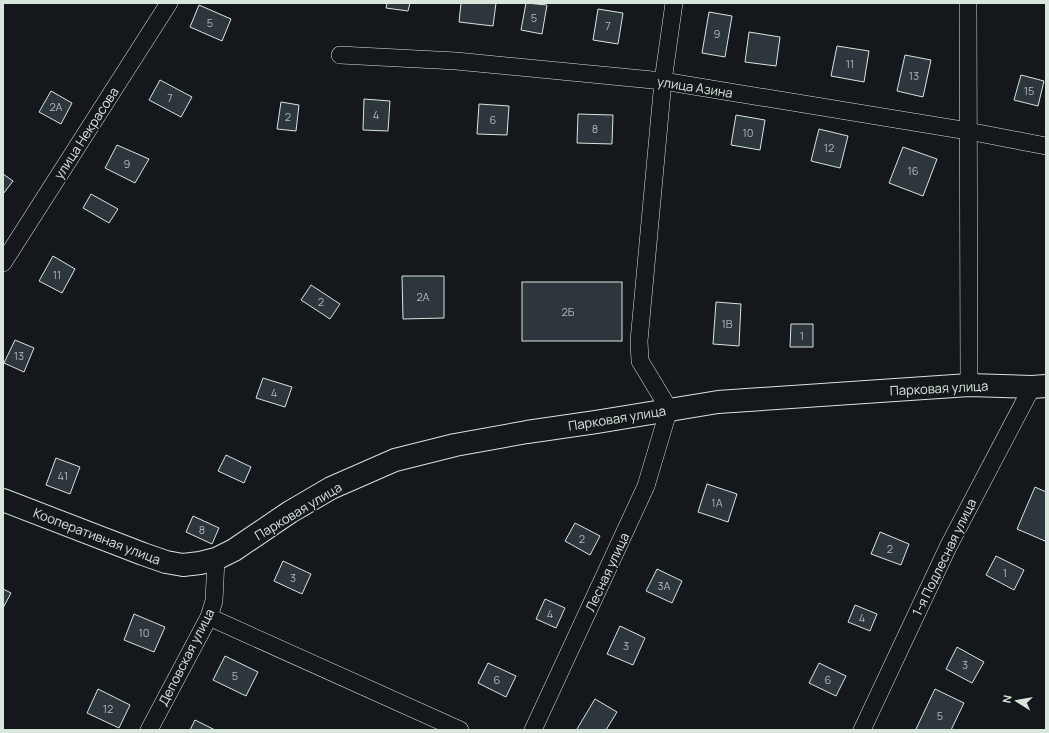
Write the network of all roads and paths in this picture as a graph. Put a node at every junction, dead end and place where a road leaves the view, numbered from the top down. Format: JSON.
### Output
{"nodes":[{"id":1,"x":169,"y":3,"type":"edge"},
{"id":2,"x":674,"y":3,"type":"edge"},
{"id":3,"x":968,"y":3,"type":"edge"},
{"id":4,"x":340,"y":55,"type":"dead end"},
{"id":5,"x":663,"y":81,"type":"junction"},
{"id":6,"x":968,"y":130,"type":"junction"},
{"id":7,"x":1046,"y":146,"type":"edge"},
{"id":8,"x":3,"y":263,"type":"edge"},
{"id":9,"x":969,"y":385,"type":"junction"},
{"id":10,"x":1039,"y":386,"type":"edge"},
{"id":11,"x":669,"y":409,"type":"junction"},
{"id":12,"x":3,"y":500,"type":"edge"},
{"id":13,"x":216,"y":559,"type":"junction"},
{"id":14,"x":208,"y":617,"type":"junction"},
{"id":15,"x":149,"y":730,"type":"edge"},
{"id":16,"x":460,"y":730,"type":"edge"},
{"id":17,"x":533,"y":730,"type":"edge"},
{"id":18,"x":862,"y":730,"type":"edge"}],
"edges":[{"from":1,"to":8,"type":"street","name":"улица Некрасова"},
{"from":2,"to":5,"type":"street"},
{"from":3,"to":6,"type":"street"},
{"from":4,"to":5,"type":"street","name":"улица Азина"},
{"from":5,"to":6,"type":"street","name":"улица Азина"},
{"from":5,"to":11,"type":"street"},
{"from":6,"to":7,"type":"street","name":"улица Азина"},
{"from":6,"to":9,"type":"street"},
{"from":9,"to":10,"type":"main road","name":"Парковая улица"},
{"from":9,"to":11,"type":"main road","name":"Парковая улица"},
{"from":10,"to":18,"type":"street","name":"1-я Подлесная улица"},
{"from":11,"to":13,"type":"main road","name":"Парковая улица"},
{"from":11,"to":17,"type":"street","name":"Лесная улица"},
{"from":12,"to":13,"type":"main road","name":"Кооперативная улица"},
{"from":13,"to":14,"type":"street","name":"Деповская улица"},
{"from":14,"to":15,"type":"street","name":"Деповская улица"},
{"from":14,"to":16,"type":"street"}]}
